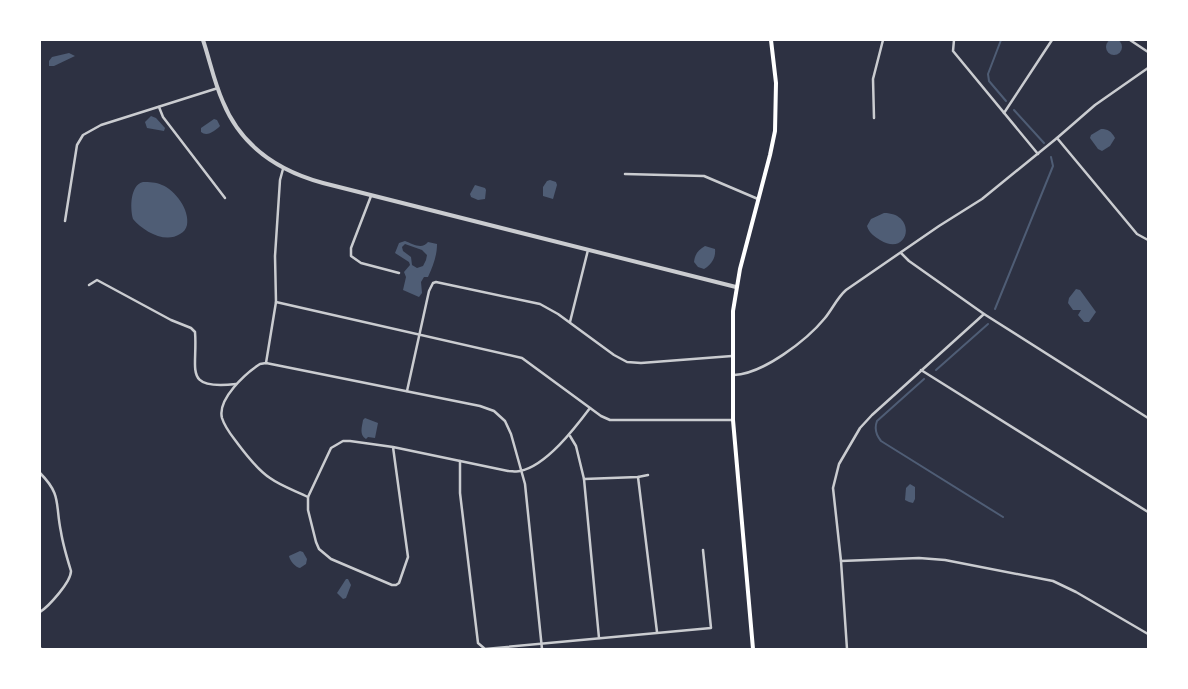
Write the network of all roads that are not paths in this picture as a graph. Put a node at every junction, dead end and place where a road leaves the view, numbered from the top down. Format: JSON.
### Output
{"nodes":[{"id":1,"x":203,"y":40,"type":"edge"},
{"id":2,"x":771,"y":40,"type":"edge"},
{"id":3,"x":883,"y":40,"type":"edge"},
{"id":4,"x":954,"y":40,"type":"edge"},
{"id":5,"x":1052,"y":40,"type":"edge"},
{"id":6,"x":1130,"y":40,"type":"edge"},
{"id":7,"x":1148,"y":52,"type":"edge"},
{"id":8,"x":1148,"y":68,"type":"edge"},
{"id":9,"x":218,"y":88,"type":"junction"},
{"id":10,"x":159,"y":108,"type":"junction"},
{"id":11,"x":1004,"y":113,"type":"junction"},
{"id":12,"x":874,"y":118,"type":"dead end"},
{"id":13,"x":1057,"y":138,"type":"junction"},
{"id":14,"x":1038,"y":154,"type":"junction"},
{"id":15,"x":283,"y":168,"type":"junction"},
{"id":16,"x":625,"y":174,"type":"dead end"},
{"id":17,"x":374,"y":195,"type":"junction"},
{"id":18,"x":225,"y":198,"type":"dead end"},
{"id":19,"x":759,"y":200,"type":"junction"},
{"id":20,"x":65,"y":221,"type":"dead end"},
{"id":21,"x":1148,"y":240,"type":"edge"},
{"id":22,"x":588,"y":250,"type":"junction"},
{"id":23,"x":901,"y":252,"type":"junction"},
{"id":24,"x":399,"y":273,"type":"dead end"},
{"id":25,"x":89,"y":285,"type":"dead end"},
{"id":26,"x":736,"y":287,"type":"junction"},
{"id":27,"x":276,"y":302,"type":"junction"},
{"id":28,"x":984,"y":314,"type":"junction"},
{"id":29,"x":570,"y":322,"type":"junction"},
{"id":30,"x":419,"y":335,"type":"junction"},
{"id":31,"x":732,"y":356,"type":"junction"},
{"id":32,"x":266,"y":363,"type":"junction"},
{"id":33,"x":921,"y":370,"type":"junction"},
{"id":34,"x":732,"y":376,"type":"junction"},
{"id":35,"x":237,"y":384,"type":"junction"},
{"id":36,"x":407,"y":391,"type":"junction"},
{"id":37,"x":590,"y":408,"type":"junction"},
{"id":38,"x":1148,"y":418,"type":"edge"},
{"id":39,"x":733,"y":420,"type":"junction"},
{"id":40,"x":570,"y":435,"type":"junction"},
{"id":41,"x":393,"y":448,"type":"junction"},
{"id":42,"x":460,"y":461,"type":"junction"},
{"id":43,"x":520,"y":471,"type":"junction"},
{"id":44,"x":40,"y":473,"type":"edge"},
{"id":45,"x":648,"y":475,"type":"dead end"},
{"id":46,"x":638,"y":477,"type":"junction"},
{"id":47,"x":584,"y":479,"type":"junction"},
{"id":48,"x":308,"y":497,"type":"junction"},
{"id":49,"x":1148,"y":512,"type":"edge"},
{"id":50,"x":703,"y":550,"type":"dead end"},
{"id":51,"x":841,"y":561,"type":"junction"},
{"id":52,"x":40,"y":612,"type":"edge"},
{"id":53,"x":657,"y":632,"type":"junction"},
{"id":54,"x":1148,"y":634,"type":"edge"},
{"id":55,"x":600,"y":638,"type":"junction"},
{"id":56,"x":541,"y":644,"type":"junction"},
{"id":57,"x":507,"y":648,"type":"edge"},
{"id":58,"x":485,"y":649,"type":"edge"},
{"id":59,"x":542,"y":649,"type":"edge"},
{"id":60,"x":752,"y":649,"type":"edge"},
{"id":61,"x":847,"y":649,"type":"edge"}],
"edges":[{"from":1,"to":9,"type":"street"},
{"from":2,"to":19,"type":"main road"},
{"from":3,"to":12,"type":"street"},
{"from":4,"to":11,"type":"street"},
{"from":5,"to":11,"type":"street"},
{"from":6,"to":7,"type":"street"},
{"from":8,"to":13,"type":"street"},
{"from":9,"to":10,"type":"street"},
{"from":9,"to":15,"type":"street"},
{"from":10,"to":18,"type":"street"},
{"from":10,"to":20,"type":"street"},
{"from":11,"to":14,"type":"street"},
{"from":13,"to":14,"type":"street"},
{"from":13,"to":21,"type":"street"},
{"from":14,"to":23,"type":"street"},
{"from":15,"to":17,"type":"street"},
{"from":15,"to":27,"type":"street"},
{"from":16,"to":19,"type":"street"},
{"from":17,"to":22,"type":"street"},
{"from":17,"to":24,"type":"street"},
{"from":19,"to":26,"type":"main road"},
{"from":22,"to":26,"type":"street"},
{"from":22,"to":29,"type":"street"},
{"from":23,"to":28,"type":"street"},
{"from":23,"to":34,"type":"street"},
{"from":25,"to":35,"type":"street"},
{"from":26,"to":31,"type":"main road"},
{"from":27,"to":30,"type":"street"},
{"from":27,"to":32,"type":"street"},
{"from":28,"to":33,"type":"street"},
{"from":28,"to":38,"type":"street"},
{"from":29,"to":30,"type":"street"},
{"from":29,"to":31,"type":"street"},
{"from":30,"to":36,"type":"street"},
{"from":30,"to":37,"type":"street"},
{"from":31,"to":34,"type":"main road"},
{"from":32,"to":35,"type":"street"},
{"from":32,"to":36,"type":"street"},
{"from":33,"to":49,"type":"street"},
{"from":33,"to":51,"type":"street"},
{"from":34,"to":39,"type":"main road"},
{"from":35,"to":48,"type":"street"},
{"from":36,"to":43,"type":"street"},
{"from":37,"to":39,"type":"street"},
{"from":37,"to":40,"type":"street"},
{"from":39,"to":60,"type":"main road"},
{"from":40,"to":43,"type":"street"},
{"from":40,"to":47,"type":"street"},
{"from":41,"to":42,"type":"street"},
{"from":41,"to":48,"type":"street"},
{"from":41,"to":48,"type":"street"},
{"from":42,"to":43,"type":"street"},
{"from":42,"to":58,"type":"street"},
{"from":43,"to":56,"type":"street"},
{"from":44,"to":52,"type":"street"},
{"from":45,"to":46,"type":"street"},
{"from":46,"to":47,"type":"street"},
{"from":46,"to":53,"type":"street"},
{"from":47,"to":55,"type":"street"},
{"from":50,"to":53,"type":"street"},
{"from":51,"to":54,"type":"street"},
{"from":51,"to":61,"type":"street"},
{"from":53,"to":55,"type":"street"},
{"from":55,"to":56,"type":"street"},
{"from":56,"to":57,"type":"street"},
{"from":56,"to":59,"type":"street"},
{"from":57,"to":58,"type":"street"}]}
